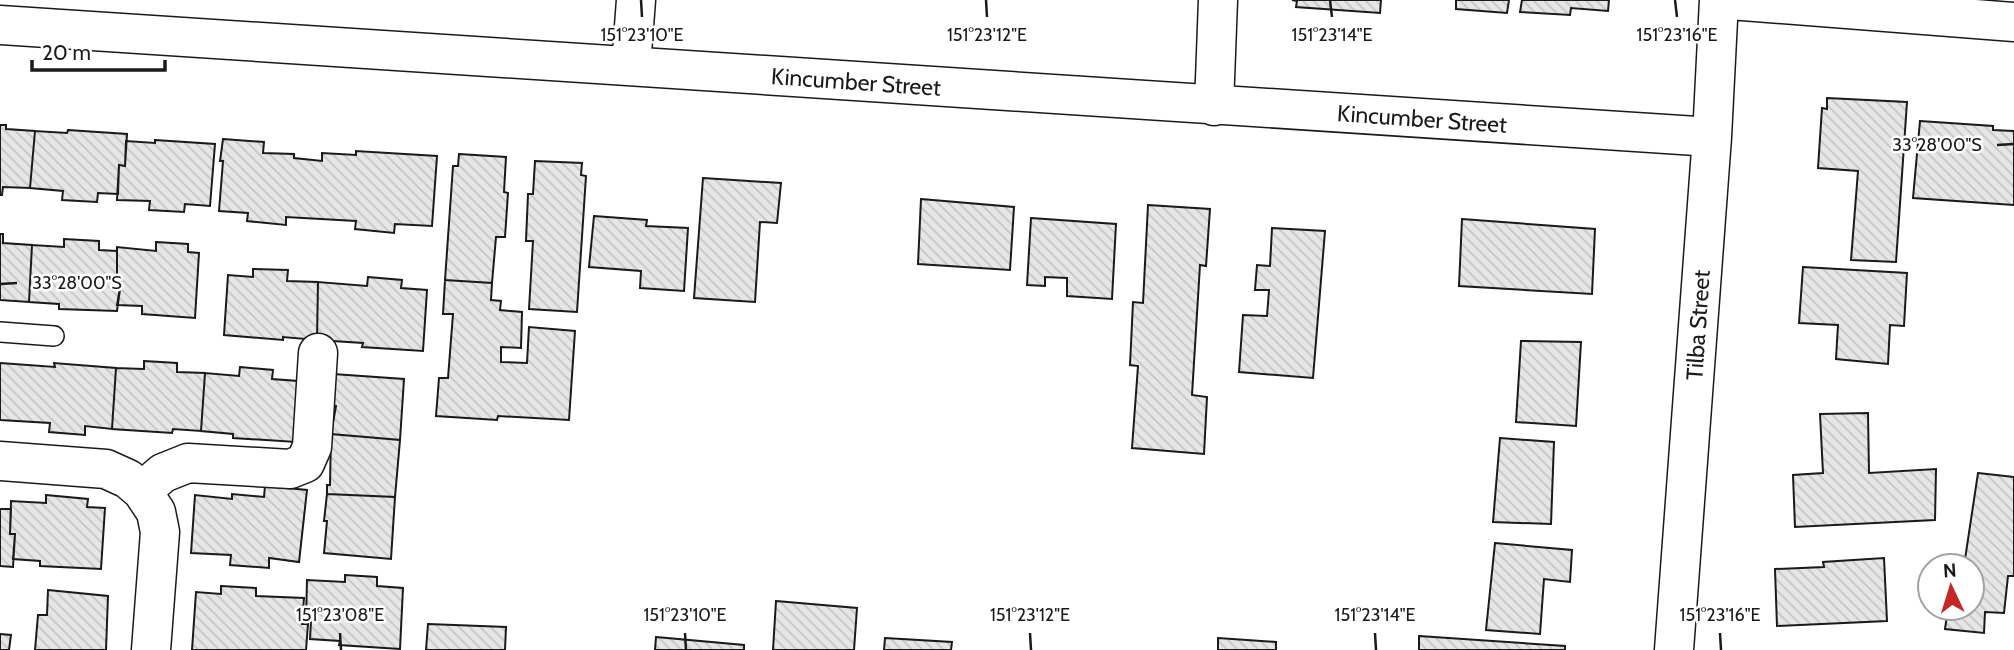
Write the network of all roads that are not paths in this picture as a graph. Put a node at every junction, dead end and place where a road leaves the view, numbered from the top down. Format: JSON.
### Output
{"nodes":[{"id":1,"x":636,"y":0,"type":"edge"},
{"id":2,"x":1218,"y":0,"type":"edge"},
{"id":3,"x":1720,"y":0,"type":"edge"},
{"id":4,"x":1730,"y":0,"type":"edge"},
{"id":5,"x":2014,"y":22,"type":"edge"},
{"id":6,"x":0,"y":25,"type":"edge"},
{"id":7,"x":631,"y":66,"type":"junction"},
{"id":8,"x":1214,"y":106,"type":"junction"},
{"id":9,"x":1712,"y":137,"type":"junction"},
{"id":10,"x":0,"y":332,"type":"edge"},
{"id":11,"x":54,"y":336,"type":"dead end"},
{"id":12,"x":318,"y":353,"type":"dead end"},
{"id":13,"x":0,"y":461,"type":"edge"},
{"id":14,"x":142,"y":491,"type":"junction"},
{"id":15,"x":151,"y":650,"type":"edge"},
{"id":16,"x":1674,"y":650,"type":"edge"}],
"edges":[{"from":1,"to":7,"type":"street"},
{"from":2,"to":8,"type":"street"},
{"from":3,"to":9,"type":"street","name":"Tilba Street"},
{"from":4,"to":5,"type":"street"},
{"from":6,"to":7,"type":"street","name":"Kincumber Street"},
{"from":7,"to":8,"type":"street","name":"Kincumber Street"},
{"from":8,"to":9,"type":"street","name":"Kincumber Street"},
{"from":9,"to":16,"type":"street","name":"Tilba Street"},
{"from":10,"to":11,"type":"lane"},
{"from":12,"to":14,"type":"street"},
{"from":13,"to":14,"type":"street"},
{"from":14,"to":15,"type":"street"}]}
